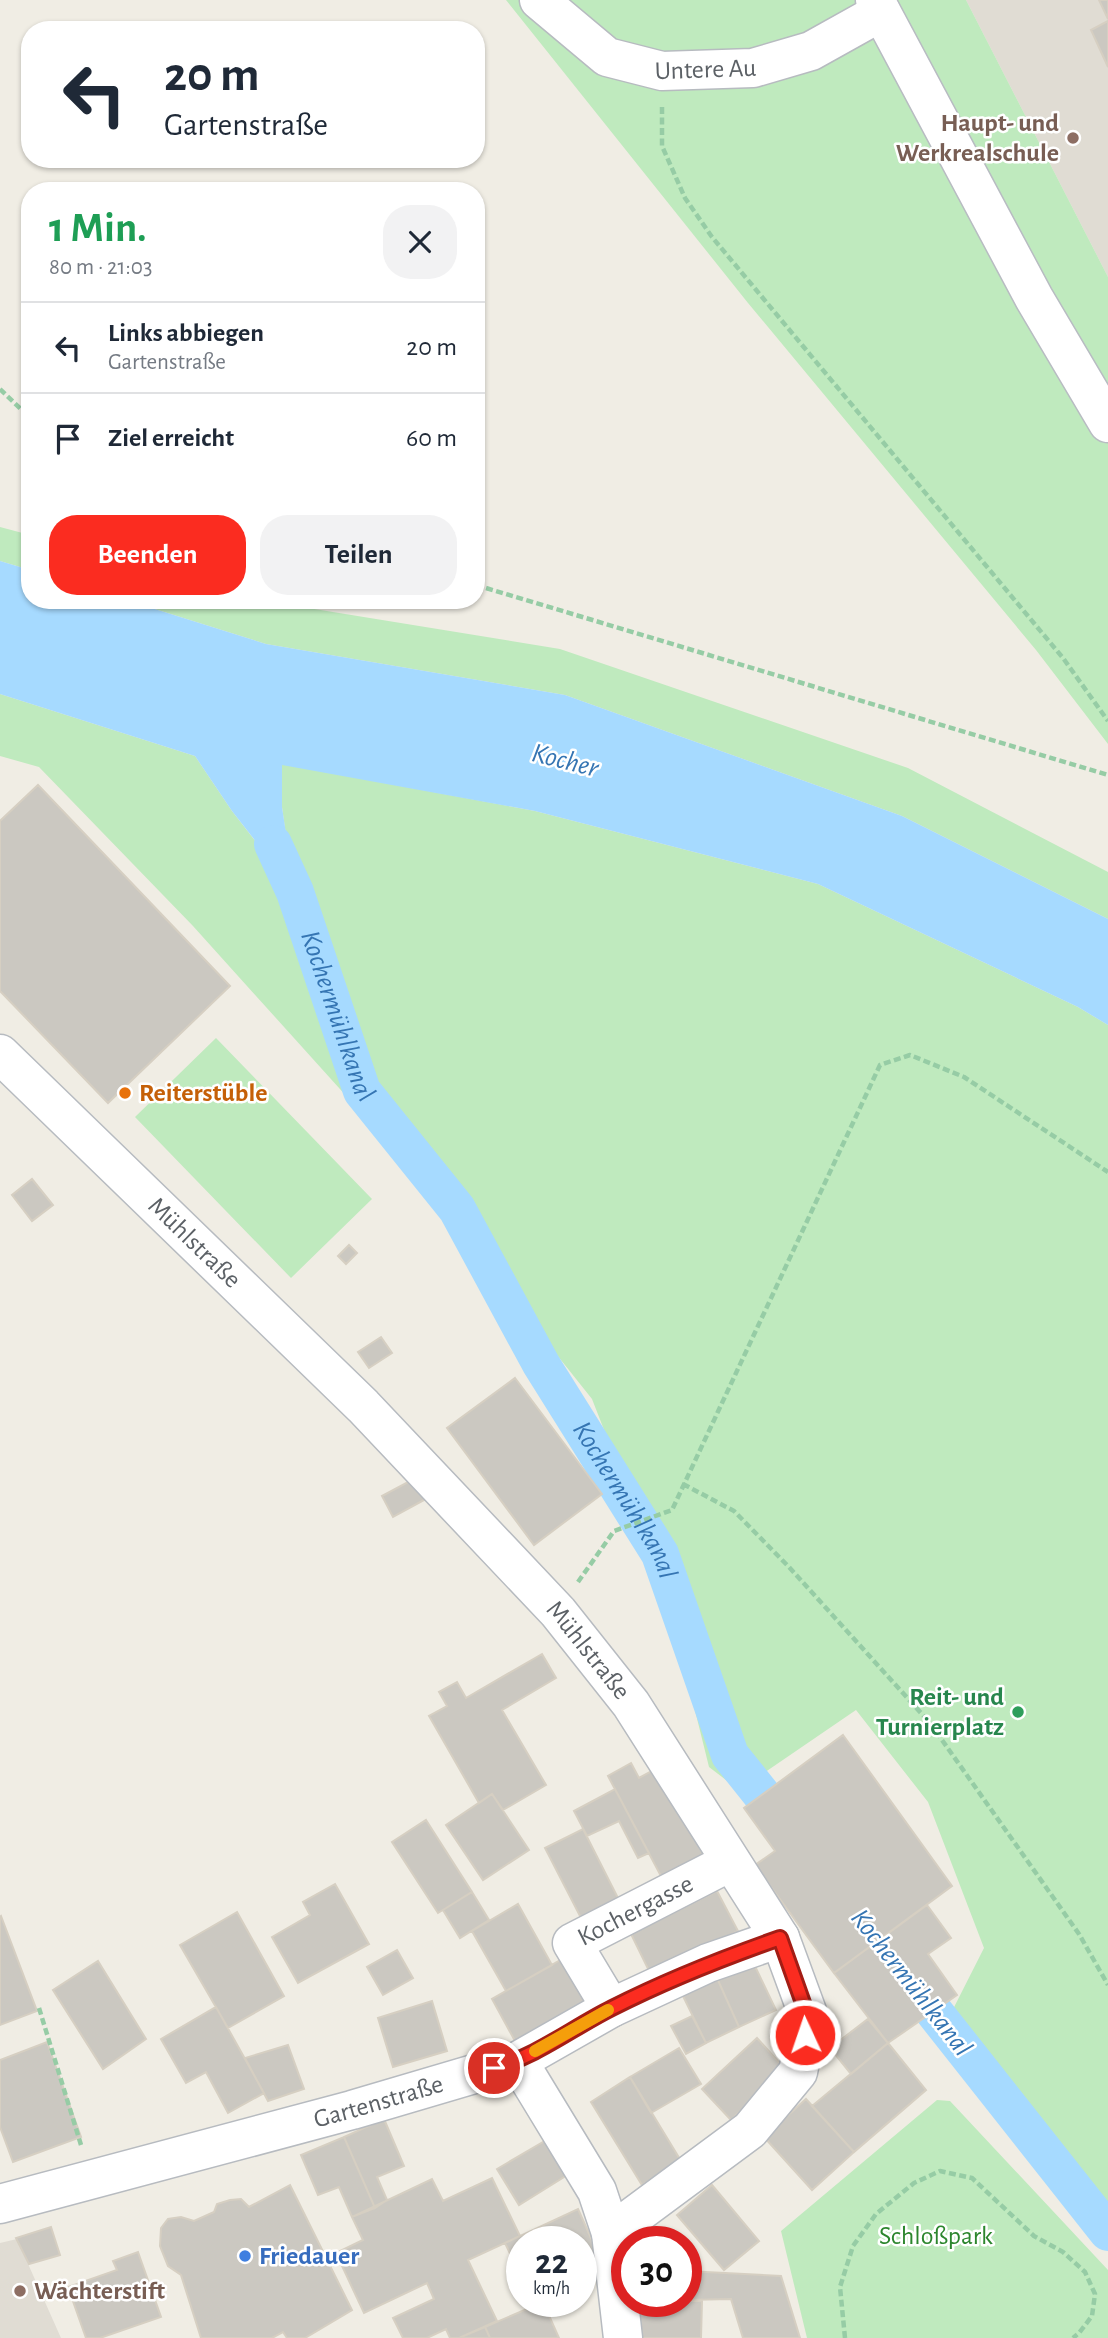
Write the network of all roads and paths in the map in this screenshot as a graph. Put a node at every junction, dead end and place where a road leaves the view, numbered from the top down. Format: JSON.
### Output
{"nodes":[{"id":1,"x":539,"y":0,"type":"edge"},
{"id":2,"x":878,"y":6,"type":"edge"},
{"id":3,"x":662,"y":71,"type":"junction"},
{"id":4,"x":0,"y":389,"type":"edge"},
{"id":5,"x":21,"y":409,"type":"edge"},
{"id":6,"x":1108,"y":423,"type":"edge"},
{"id":7,"x":485,"y":588,"type":"edge"},
{"id":8,"x":1108,"y":721,"type":"edge"},
{"id":9,"x":1108,"y":775,"type":"edge"},
{"id":10,"x":0,"y":1054,"type":"edge"},
{"id":11,"x":1108,"y":1172,"type":"edge"},
{"id":12,"x":682,"y":1484,"type":"junction"},
{"id":13,"x":558,"y":1612,"type":"junction"},
{"id":14,"x":730,"y":1862,"type":"junction"},
{"id":15,"x":780,"y":1938,"type":"junction"},
{"id":16,"x":1108,"y":1985,"type":"edge"},
{"id":17,"x":39,"y":2008,"type":"dead end"},
{"id":18,"x":611,"y":2008,"type":"junction"},
{"id":19,"x":518,"y":2061,"type":"junction"},
{"id":20,"x":92,"y":2179,"type":"junction"},
{"id":21,"x":0,"y":2204,"type":"edge"},
{"id":22,"x":620,"y":2226,"type":"edge"},
{"id":23,"x":611,"y":2233,"type":"edge"},
{"id":24,"x":620,"y":2317,"type":"edge"},
{"id":25,"x":622,"y":2338,"type":"edge"},
{"id":26,"x":845,"y":2338,"type":"edge"},
{"id":27,"x":1073,"y":2338,"type":"edge"}],
"edges":[{"from":1,"to":3,"type":"street","name":"Untere Au"},
{"from":2,"to":3,"type":"street","name":"Untere Au"},
{"from":2,"to":6,"type":"street"},
{"from":3,"to":8,"type":"path"},
{"from":4,"to":5,"type":"path"},
{"from":7,"to":9,"type":"path"},
{"from":10,"to":13,"type":"street","name":"Mühlstraße"},
{"from":11,"to":12,"type":"path"},
{"from":12,"to":13,"type":"path"},
{"from":12,"to":16,"type":"path"},
{"from":13,"to":14,"type":"street","name":"Mühlstraße"},
{"from":14,"to":15,"type":"street","name":"Mühlstraße"},
{"from":14,"to":18,"type":"street","name":"Kochergasse"},
{"from":15,"to":18,"type":"street","name":"Gartenstraße"},
{"from":15,"to":22,"type":"street","name":"Mühlstraße"},
{"from":17,"to":20,"type":"path"},
{"from":18,"to":19,"type":"street","name":"Gartenstraße"},
{"from":19,"to":20,"type":"street","name":"Gartenstraße"},
{"from":19,"to":23,"type":"street"},
{"from":20,"to":21,"type":"street","name":"Gartenstraße"},
{"from":24,"to":25,"type":"street"},
{"from":26,"to":27,"type":"path"}]}
